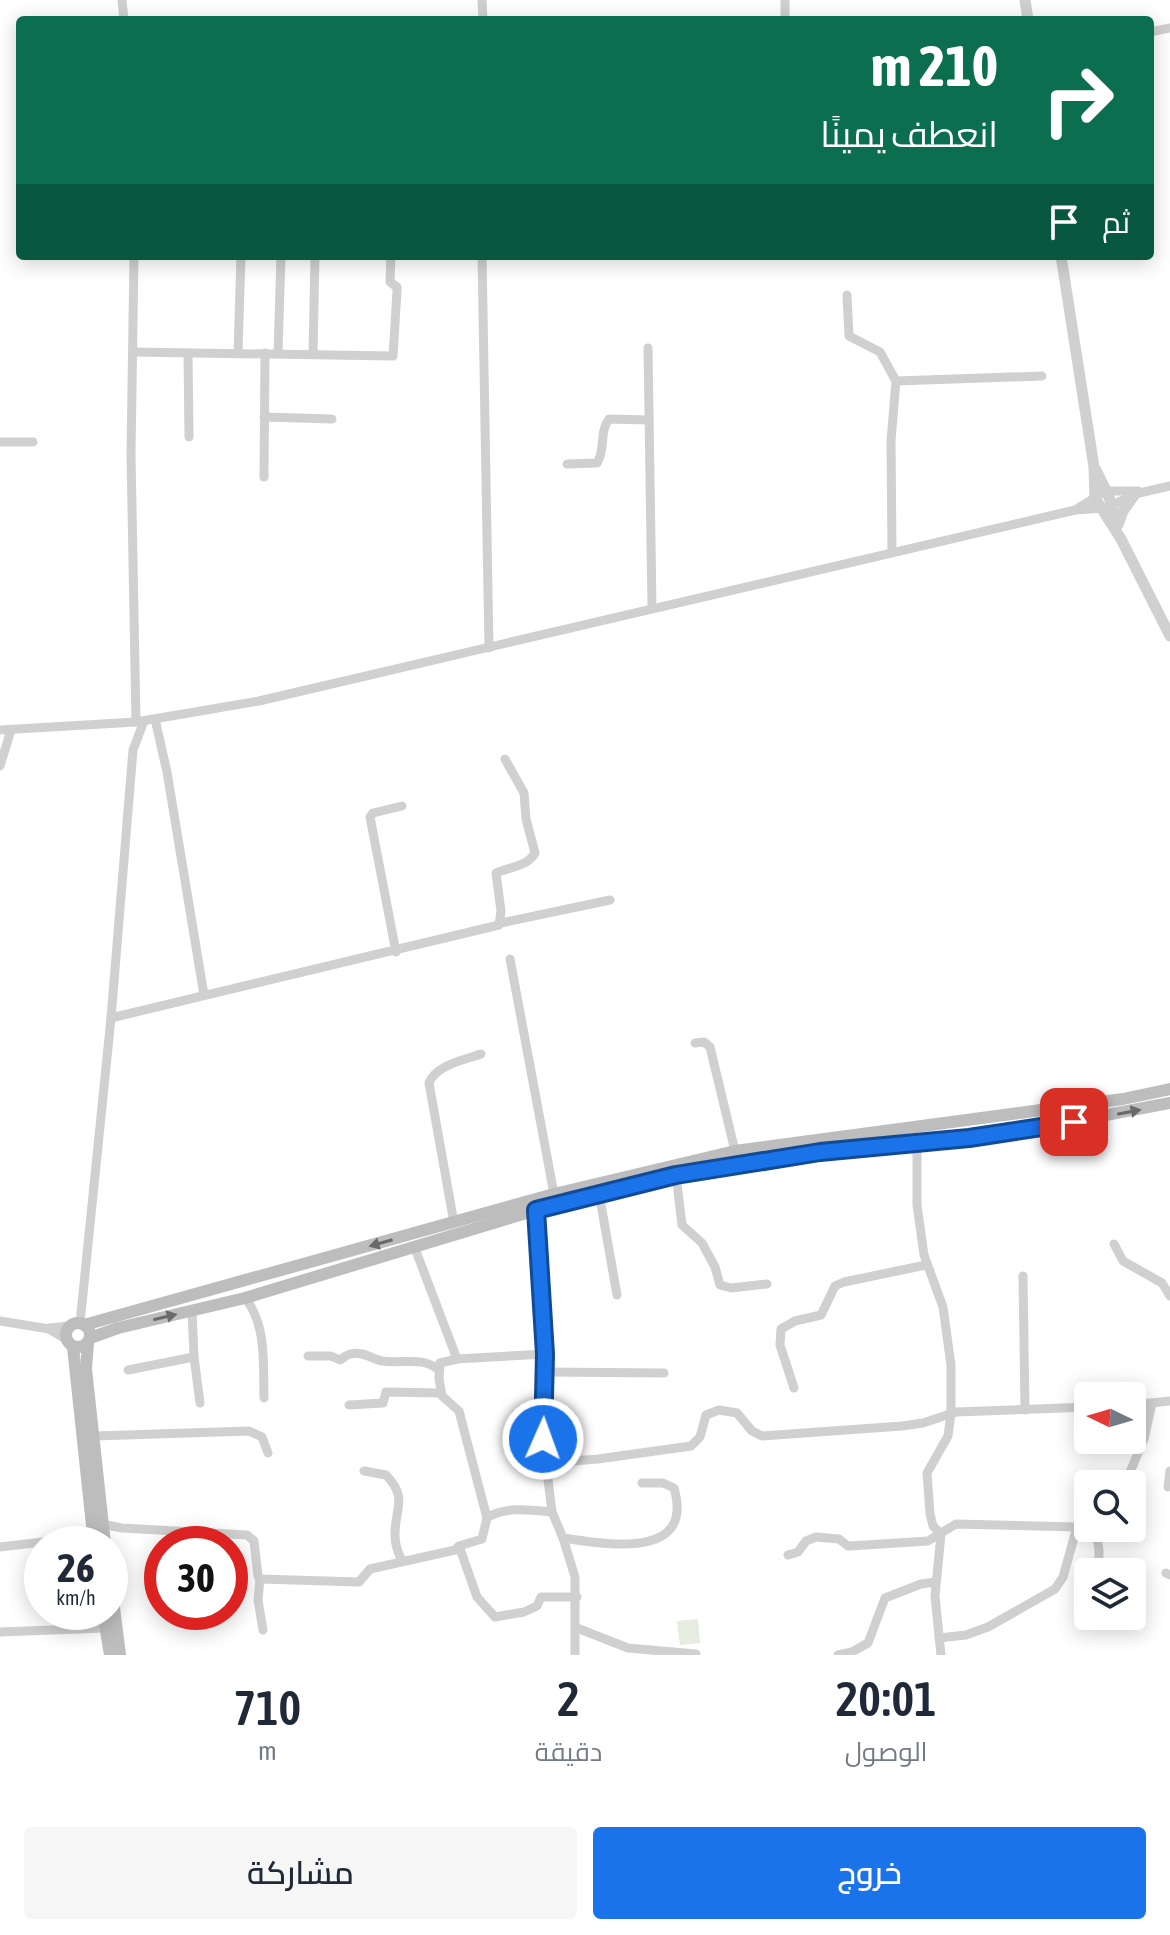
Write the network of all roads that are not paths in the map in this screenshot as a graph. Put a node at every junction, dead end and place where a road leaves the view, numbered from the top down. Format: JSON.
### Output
{"nodes":[{"id":1,"x":134,"y":260,"type":"edge"},
{"id":2,"x":241,"y":260,"type":"edge"},
{"id":3,"x":281,"y":260,"type":"edge"},
{"id":4,"x":315,"y":260,"type":"edge"},
{"id":5,"x":391,"y":260,"type":"edge"},
{"id":6,"x":482,"y":260,"type":"edge"},
{"id":7,"x":1062,"y":260,"type":"edge"},
{"id":8,"x":847,"y":295,"type":"dead end"},
{"id":9,"x":648,"y":348,"type":"dead end"},
{"id":10,"x":133,"y":352,"type":"junction"},
{"id":11,"x":238,"y":352,"type":"junction"},
{"id":12,"x":188,"y":353,"type":"junction"},
{"id":13,"x":265,"y":353,"type":"junction"},
{"id":14,"x":278,"y":353,"type":"junction"},
{"id":15,"x":313,"y":354,"type":"junction"},
{"id":16,"x":1042,"y":376,"type":"dead end"},
{"id":17,"x":896,"y":381,"type":"junction"},
{"id":18,"x":264,"y":417,"type":"junction"},
{"id":19,"x":332,"y":419,"type":"dead end"},
{"id":20,"x":649,"y":420,"type":"junction"},
{"id":21,"x":189,"y":437,"type":"dead end"},
{"id":22,"x":0,"y":442,"type":"edge"},
{"id":23,"x":33,"y":442,"type":"dead end"},
{"id":24,"x":567,"y":464,"type":"dead end"},
{"id":25,"x":1094,"y":467,"type":"junction"},
{"id":26,"x":264,"y":477,"type":"dead end"},
{"id":27,"x":1170,"y":486,"type":"edge"},
{"id":28,"x":1106,"y":491,"type":"junction"},
{"id":29,"x":1139,"y":493,"type":"junction"},
{"id":30,"x":1103,"y":504,"type":"junction"},
{"id":31,"x":1119,"y":534,"type":"junction"},
{"id":32,"x":892,"y":552,"type":"junction"},
{"id":33,"x":652,"y":608,"type":"junction"},
{"id":34,"x":1170,"y":636,"type":"edge"},
{"id":35,"x":489,"y":648,"type":"junction"},
{"id":36,"x":145,"y":721,"type":"junction"},
{"id":37,"x":5,"y":730,"type":"edge"},
{"id":38,"x":505,"y":759,"type":"dead end"},
{"id":39,"x":0,"y":766,"type":"edge"},
{"id":40,"x":402,"y":806,"type":"dead end"},
{"id":41,"x":610,"y":900,"type":"dead end"},
{"id":42,"x":501,"y":923,"type":"junction"},
{"id":43,"x":396,"y":952,"type":"junction"},
{"id":44,"x":510,"y":959,"type":"dead end"},
{"id":45,"x":204,"y":995,"type":"junction"},
{"id":46,"x":111,"y":1018,"type":"junction"},
{"id":47,"x":695,"y":1043,"type":"dead end"},
{"id":48,"x":481,"y":1054,"type":"dead end"},
{"id":49,"x":1170,"y":1089,"type":"edge"},
{"id":50,"x":1170,"y":1103,"type":"edge"},
{"id":51,"x":917,"y":1144,"type":"junction"},
{"id":52,"x":735,"y":1151,"type":"junction"},
{"id":53,"x":676,"y":1175,"type":"junction"},
{"id":54,"x":599,"y":1193,"type":"junction"},
{"id":55,"x":554,"y":1194,"type":"junction"},
{"id":56,"x":536,"y":1210,"type":"junction"},
{"id":57,"x":454,"y":1223,"type":"junction"},
{"id":58,"x":1114,"y":1244,"type":"dead end"},
{"id":59,"x":414,"y":1246,"type":"junction"},
{"id":60,"x":926,"y":1265,"type":"junction"},
{"id":61,"x":1023,"y":1276,"type":"dead end"},
{"id":62,"x":767,"y":1284,"type":"dead end"},
{"id":63,"x":617,"y":1295,"type":"dead end"},
{"id":64,"x":1170,"y":1296,"type":"edge"},
{"id":65,"x":245,"y":1298,"type":"junction"},
{"id":66,"x":192,"y":1310,"type":"junction"},
{"id":67,"x":0,"y":1321,"type":"edge"},
{"id":68,"x":75,"y":1332,"type":"junction"},
{"id":69,"x":89,"y":1340,"type":"junction"},
{"id":70,"x":545,"y":1354,"type":"junction"},
{"id":71,"x":308,"y":1356,"type":"dead end"},
{"id":72,"x":194,"y":1357,"type":"junction"},
{"id":73,"x":457,"y":1359,"type":"junction"},
{"id":74,"x":128,"y":1370,"type":"dead end"},
{"id":75,"x":439,"y":1370,"type":"junction"},
{"id":76,"x":546,"y":1372,"type":"junction"},
{"id":77,"x":664,"y":1373,"type":"dead end"},
{"id":78,"x":794,"y":1388,"type":"dead end"},
{"id":79,"x":441,"y":1393,"type":"junction"},
{"id":80,"x":264,"y":1398,"type":"dead end"},
{"id":81,"x":1170,"y":1401,"type":"edge"},
{"id":82,"x":200,"y":1403,"type":"dead end"},
{"id":83,"x":1152,"y":1403,"type":"junction"},
{"id":84,"x":1146,"y":1404,"type":"edge"},
{"id":85,"x":349,"y":1405,"type":"dead end"},
{"id":86,"x":1074,"y":1408,"type":"edge"},
{"id":87,"x":1025,"y":1410,"type":"junction"},
{"id":88,"x":951,"y":1413,"type":"junction"},
{"id":89,"x":95,"y":1436,"type":"junction"},
{"id":90,"x":268,"y":1453,"type":"dead end"},
{"id":91,"x":546,"y":1463,"type":"junction"},
{"id":92,"x":1131,"y":1470,"type":"edge"},
{"id":93,"x":364,"y":1471,"type":"dead end"},
{"id":94,"x":1170,"y":1471,"type":"edge"},
{"id":95,"x":642,"y":1483,"type":"dead end"},
{"id":96,"x":1168,"y":1487,"type":"dead end"},
{"id":97,"x":552,"y":1512,"type":"junction"},
{"id":98,"x":487,"y":1518,"type":"junction"},
{"id":99,"x":102,"y":1524,"type":"joint"},
{"id":100,"x":1074,"y":1524,"type":"edge"},
{"id":101,"x":93,"y":1526,"type":"edge"},
{"id":102,"x":144,"y":1529,"type":"edge"},
{"id":103,"x":941,"y":1534,"type":"junction"},
{"id":104,"x":248,"y":1537,"type":"edge"},
{"id":105,"x":563,"y":1538,"type":"junction"},
{"id":106,"x":1078,"y":1542,"type":"edge"},
{"id":107,"x":24,"y":1545,"type":"edge"},
{"id":108,"x":459,"y":1546,"type":"junction"},
{"id":109,"x":0,"y":1547,"type":"edge"},
{"id":110,"x":788,"y":1555,"type":"dead end"},
{"id":111,"x":402,"y":1561,"type":"junction"},
{"id":112,"x":260,"y":1579,"type":"junction"},
{"id":113,"x":936,"y":1582,"type":"junction"},
{"id":114,"x":577,"y":1597,"type":"junction"},
{"id":115,"x":577,"y":1628,"type":"junction"},
{"id":116,"x":52,"y":1630,"type":"edge"},
{"id":117,"x":105,"y":1630,"type":"edge"},
{"id":118,"x":117,"y":1630,"type":"edge"},
{"id":119,"x":263,"y":1630,"type":"dead end"},
{"id":120,"x":0,"y":1632,"type":"edge"},
{"id":121,"x":939,"y":1638,"type":"junction"},
{"id":122,"x":696,"y":1654,"type":"edge"},
{"id":123,"x":110,"y":1655,"type":"edge"},
{"id":124,"x":120,"y":1655,"type":"edge"},
{"id":125,"x":575,"y":1655,"type":"edge"},
{"id":126,"x":838,"y":1655,"type":"edge"},
{"id":127,"x":941,"y":1655,"type":"edge"}],
"edges":[{"from":1,"to":10,"type":"street"},
{"from":2,"to":11,"type":"street"},
{"from":3,"to":14,"type":"street"},
{"from":4,"to":15,"type":"street"},
{"from":5,"to":15,"type":"street"},
{"from":6,"to":35,"type":"street"},
{"from":7,"to":25,"type":"street"},
{"from":8,"to":17,"type":"street"},
{"from":9,"to":20,"type":"street"},
{"from":10,"to":12,"type":"street"},
{"from":10,"to":36,"type":"street"},
{"from":11,"to":12,"type":"street"},
{"from":11,"to":13,"type":"street"},
{"from":12,"to":21,"type":"street"},
{"from":13,"to":14,"type":"street"},
{"from":13,"to":18,"type":"street"},
{"from":14,"to":15,"type":"street"},
{"from":16,"to":17,"type":"street"},
{"from":17,"to":32,"type":"street"},
{"from":18,"to":19,"type":"street"},
{"from":18,"to":26,"type":"street"},
{"from":20,"to":24,"type":"street"},
{"from":20,"to":33,"type":"street"},
{"from":22,"to":23,"type":"street"},
{"from":25,"to":28,"type":"street"},
{"from":25,"to":30,"type":"street"},
{"from":27,"to":29,"type":"street"},
{"from":28,"to":29,"type":"street"},
{"from":28,"to":30,"type":"street"},
{"from":29,"to":30,"type":"street"},
{"from":29,"to":31,"type":"street"},
{"from":30,"to":31,"type":"street"},
{"from":30,"to":32,"type":"street"},
{"from":31,"to":34,"type":"street"},
{"from":32,"to":33,"type":"street"},
{"from":33,"to":35,"type":"street"},
{"from":35,"to":36,"type":"street"},
{"from":36,"to":37,"type":"street"},
{"from":36,"to":45,"type":"street"},
{"from":36,"to":46,"type":"street"},
{"from":37,"to":39,"type":"street"},
{"from":38,"to":42,"type":"street"},
{"from":40,"to":43,"type":"street"},
{"from":41,"to":42,"type":"street"},
{"from":42,"to":43,"type":"street"},
{"from":43,"to":45,"type":"street"},
{"from":44,"to":55,"type":"street"},
{"from":45,"to":46,"type":"street"},
{"from":46,"to":68,"type":"street"},
{"from":47,"to":52,"type":"street"},
{"from":48,"to":57,"type":"street"},
{"from":49,"to":52,"type":"main road"},
{"from":51,"to":50,"type":"main road","one_way":true},
{"from":51,"to":53,"type":"main road"},
{"from":51,"to":60,"type":"street"},
{"from":52,"to":55,"type":"main road"},
{"from":53,"to":54,"type":"main road"},
{"from":53,"to":62,"type":"street"},
{"from":54,"to":56,"type":"main road"},
{"from":54,"to":63,"type":"street"},
{"from":55,"to":57,"type":"main road"},
{"from":56,"to":59,"type":"main road"},
{"from":56,"to":70,"type":"street"},
{"from":57,"to":68,"type":"main road","one_way":true},
{"from":58,"to":64,"type":"street"},
{"from":59,"to":65,"type":"main road"},
{"from":59,"to":73,"type":"street"},
{"from":60,"to":78,"type":"street"},
{"from":60,"to":88,"type":"street"},
{"from":61,"to":87,"type":"street"},
{"from":65,"to":66,"type":"main road"},
{"from":65,"to":80,"type":"street"},
{"from":69,"to":66,"type":"main road","one_way":true},
{"from":66,"to":72,"type":"street"},
{"from":67,"to":68,"type":"street"},
{"from":68,"to":69,"type":"main road"},
{"from":68,"to":69,"type":"main road"},
{"from":68,"to":101,"type":"main road"},
{"from":69,"to":89,"type":"main road"},
{"from":70,"to":73,"type":"street"},
{"from":70,"to":76,"type":"street"},
{"from":71,"to":75,"type":"street"},
{"from":72,"to":74,"type":"street"},
{"from":72,"to":82,"type":"street"},
{"from":73,"to":75,"type":"street"},
{"from":75,"to":79,"type":"street"},
{"from":76,"to":77,"type":"street"},
{"from":76,"to":91,"type":"street"},
{"from":79,"to":85,"type":"street"},
{"from":79,"to":98,"type":"street"},
{"from":81,"to":83,"type":"street"},
{"from":83,"to":84,"type":"street"},
{"from":83,"to":92,"type":"street"},
{"from":86,"to":87,"type":"street"},
{"from":87,"to":88,"type":"street"},
{"from":88,"to":91,"type":"street"},
{"from":88,"to":103,"type":"street"},
{"from":89,"to":90,"type":"street"},
{"from":89,"to":99,"type":"main road"},
{"from":91,"to":97,"type":"street"},
{"from":93,"to":111,"type":"street"},
{"from":94,"to":96,"type":"street"},
{"from":95,"to":105,"type":"street"},
{"from":97,"to":98,"type":"street"},
{"from":97,"to":105,"type":"street"},
{"from":98,"to":108,"type":"street"},
{"from":99,"to":102,"type":"street"},
{"from":100,"to":103,"type":"street"},
{"from":103,"to":110,"type":"street"},
{"from":103,"to":113,"type":"street"},
{"from":104,"to":112,"type":"street"},
{"from":105,"to":114,"type":"street"},
{"from":106,"to":121,"type":"street"},
{"from":107,"to":109,"type":"street"},
{"from":108,"to":111,"type":"street"},
{"from":108,"to":114,"type":"street"},
{"from":111,"to":112,"type":"street"},
{"from":112,"to":119,"type":"street"},
{"from":113,"to":121,"type":"street"},
{"from":113,"to":126,"type":"street"},
{"from":114,"to":115,"type":"street"},
{"from":115,"to":122,"type":"street"},
{"from":115,"to":125,"type":"street"},
{"from":116,"to":120,"type":"street"},
{"from":117,"to":123,"type":"main road"},
{"from":118,"to":124,"type":"main road"},
{"from":121,"to":127,"type":"street"}]}
